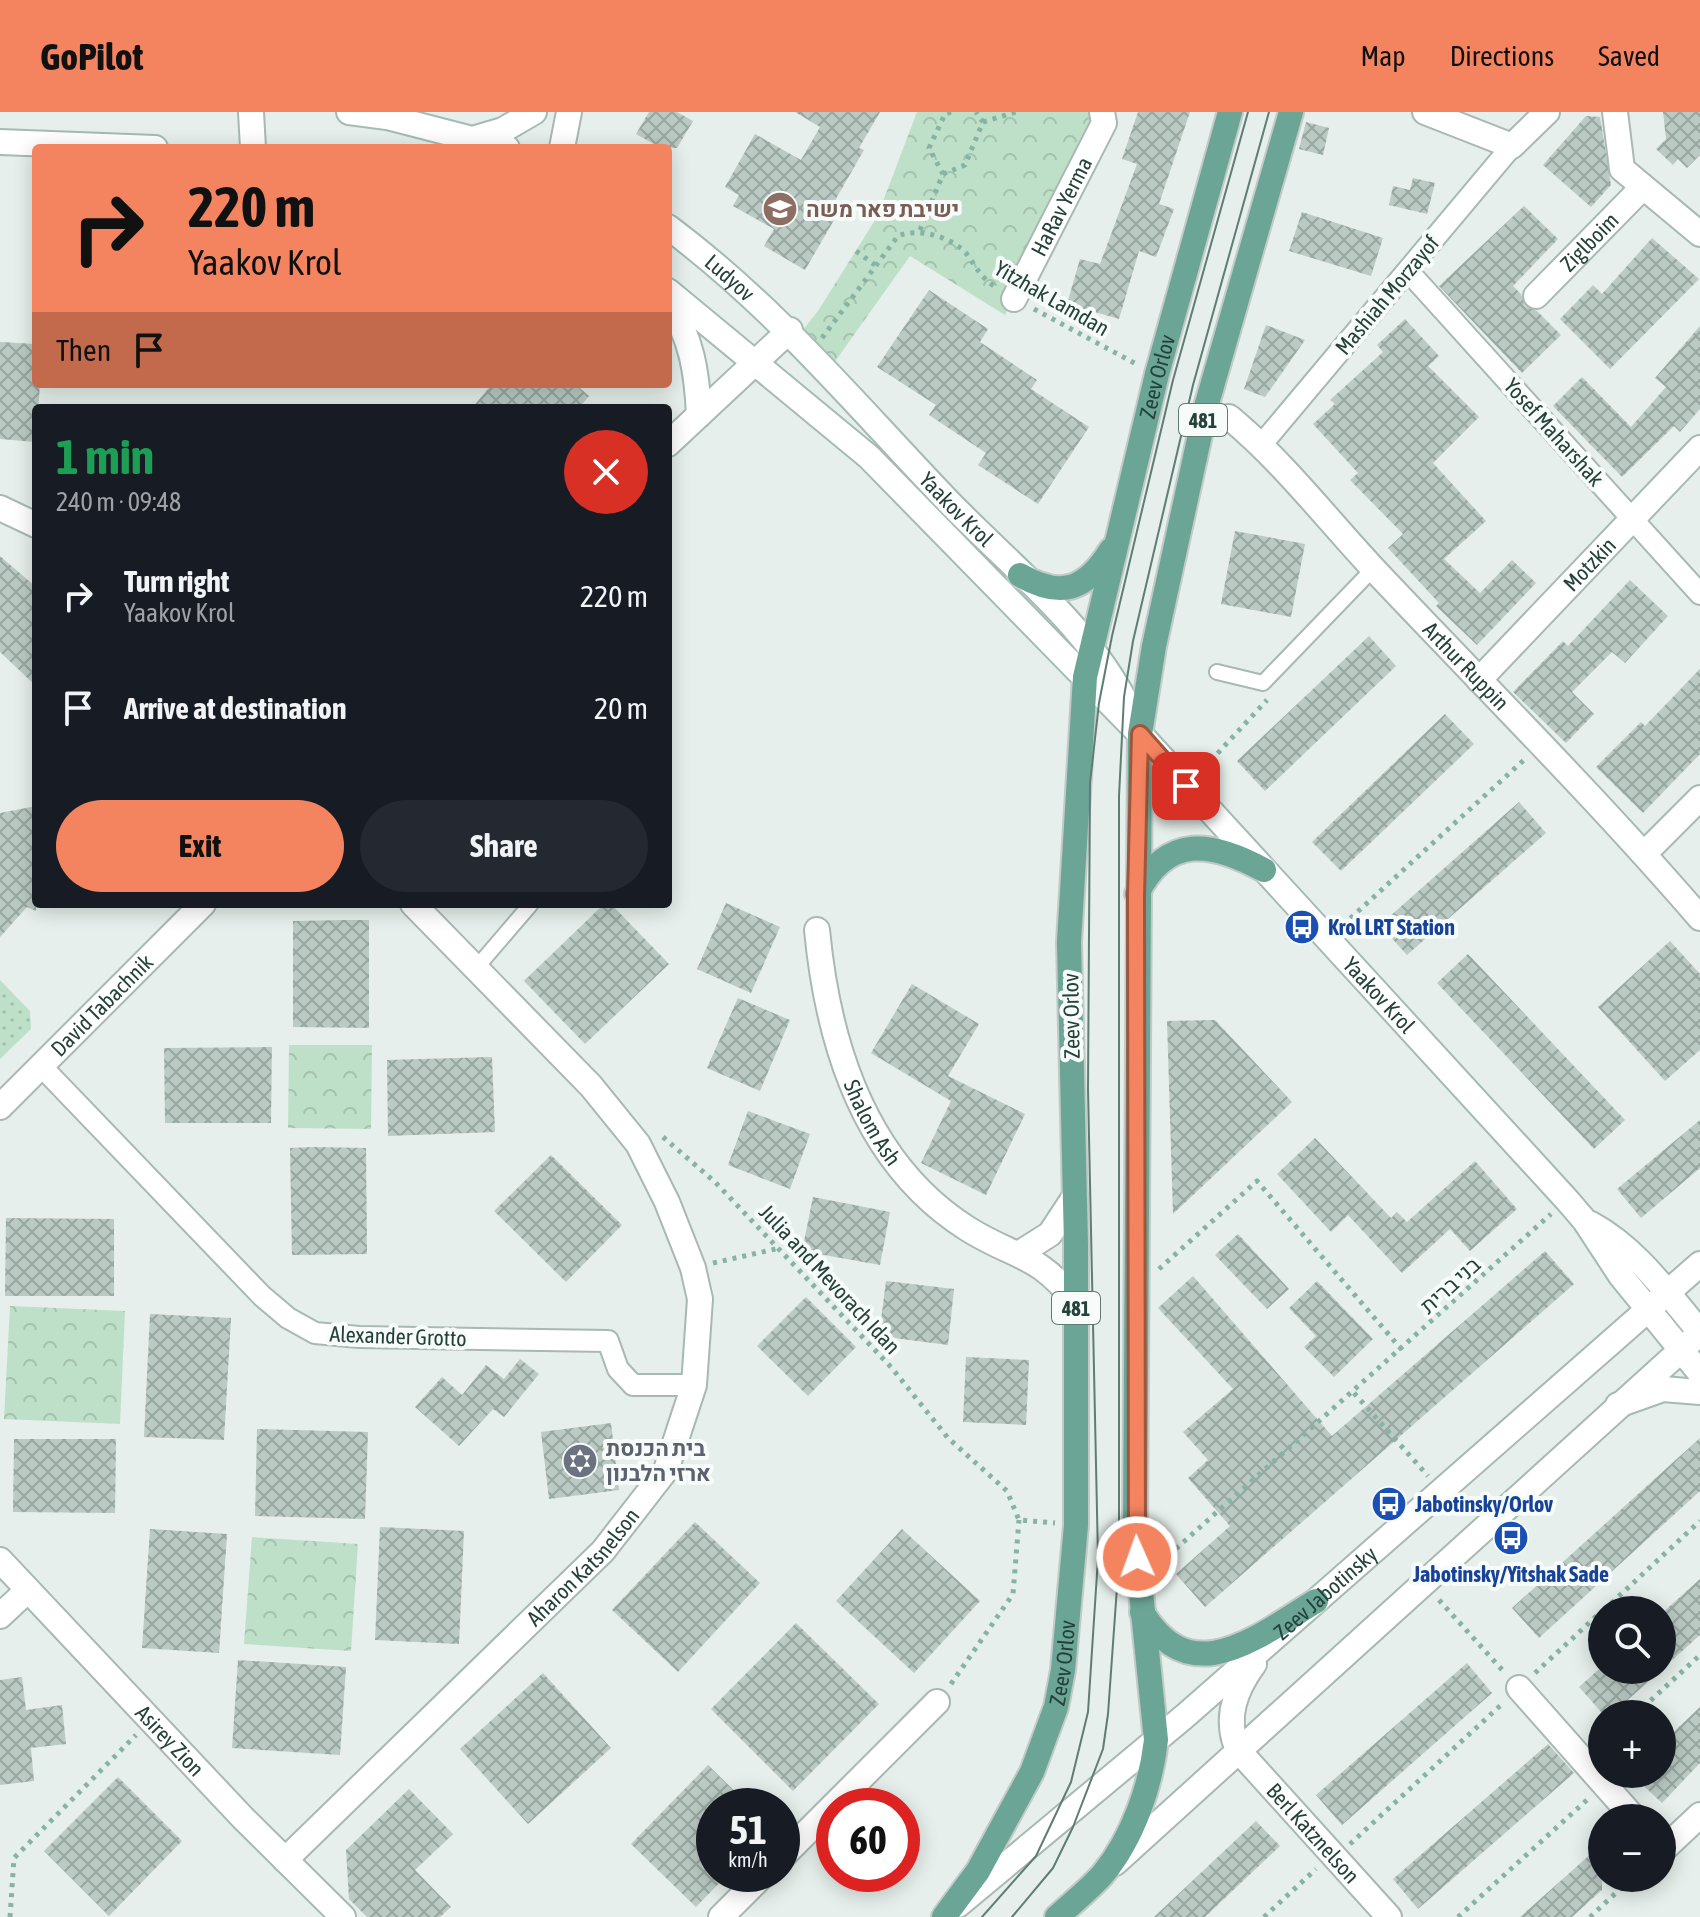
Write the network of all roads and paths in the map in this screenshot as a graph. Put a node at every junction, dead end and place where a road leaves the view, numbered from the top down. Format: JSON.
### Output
{"nodes":[{"id":1,"x":251,"y":112,"type":"edge"},
{"id":2,"x":349,"y":112,"type":"edge"},
{"id":3,"x":534,"y":112,"type":"edge"},
{"id":4,"x":569,"y":112,"type":"edge"},
{"id":5,"x":951,"y":112,"type":"edge"},
{"id":6,"x":976,"y":112,"type":"edge"},
{"id":7,"x":1016,"y":112,"type":"edge"},
{"id":8,"x":1102,"y":112,"type":"edge"},
{"id":9,"x":1230,"y":112,"type":"edge"},
{"id":10,"x":1291,"y":112,"type":"edge"},
{"id":11,"x":1425,"y":112,"type":"edge"},
{"id":12,"x":1547,"y":112,"type":"edge"},
{"id":13,"x":1615,"y":112,"type":"edge"},
{"id":14,"x":382,"y":114,"type":"edge"},
{"id":15,"x":983,"y":122,"type":"junction"},
{"id":16,"x":476,"y":138,"type":"junction"},
{"id":17,"x":0,"y":142,"type":"edge"},
{"id":18,"x":52,"y":144,"type":"edge"},
{"id":19,"x":253,"y":144,"type":"edge"},
{"id":20,"x":495,"y":144,"type":"edge"},
{"id":21,"x":563,"y":144,"type":"edge"},
{"id":22,"x":1512,"y":146,"type":"junction"},
{"id":23,"x":943,"y":174,"type":"junction"},
{"id":24,"x":1643,"y":187,"type":"junction"},
{"id":25,"x":672,"y":230,"type":"edge"},
{"id":26,"x":920,"y":230,"type":"junction"},
{"id":27,"x":1700,"y":234,"type":"edge"},
{"id":28,"x":856,"y":251,"type":"dead end"},
{"id":29,"x":875,"y":265,"type":"junction"},
{"id":30,"x":1408,"y":271,"type":"junction"},
{"id":31,"x":672,"y":294,"type":"edge"},
{"id":32,"x":1536,"y":296,"type":"dead end"},
{"id":33,"x":1014,"y":299,"type":"junction"},
{"id":34,"x":672,"y":309,"type":"edge"},
{"id":35,"x":790,"y":330,"type":"junction"},
{"id":36,"x":812,"y":353,"type":"junction"},
{"id":37,"x":756,"y":364,"type":"junction"},
{"id":38,"x":1157,"y":374,"type":"junction"},
{"id":39,"x":699,"y":415,"type":"junction"},
{"id":40,"x":1229,"y":417,"type":"dead end"},
{"id":41,"x":672,"y":440,"type":"edge"},
{"id":42,"x":1262,"y":444,"type":"junction"},
{"id":43,"x":1700,"y":448,"type":"edge"},
{"id":44,"x":0,"y":508,"type":"edge"},
{"id":45,"x":1633,"y":519,"type":"junction"},
{"id":46,"x":32,"y":523,"type":"edge"},
{"id":47,"x":1121,"y":526,"type":"junction"},
{"id":48,"x":1373,"y":569,"type":"junction"},
{"id":49,"x":1020,"y":575,"type":"junction"},
{"id":50,"x":1700,"y":594,"type":"edge"},
{"id":51,"x":1090,"y":647,"type":"junction"},
{"id":52,"x":1217,"y":672,"type":"dead end"},
{"id":53,"x":1085,"y":677,"type":"junction"},
{"id":54,"x":1479,"y":680,"type":"junction"},
{"id":55,"x":1263,"y":683,"type":"junction"},
{"id":56,"x":1140,"y":734,"type":"junction"},
{"id":57,"x":1541,"y":745,"type":"junction"},
{"id":58,"x":1186,"y":786,"type":"junction"},
{"id":59,"x":1700,"y":798,"type":"edge"},
{"id":60,"x":1645,"y":853,"type":"junction"},
{"id":61,"x":1264,"y":870,"type":"junction"},
{"id":62,"x":1136,"y":896,"type":"junction"},
{"id":63,"x":199,"y":908,"type":"edge"},
{"id":64,"x":417,"y":908,"type":"edge"},
{"id":65,"x":528,"y":908,"type":"edge"},
{"id":66,"x":1700,"y":918,"type":"edge"},
{"id":67,"x":817,"y":930,"type":"dead end"},
{"id":68,"x":1328,"y":939,"type":"junction"},
{"id":69,"x":477,"y":967,"type":"junction"},
{"id":70,"x":41,"y":1066,"type":"junction"},
{"id":71,"x":0,"y":1107,"type":"edge"},
{"id":72,"x":660,"y":1134,"type":"dead end"},
{"id":73,"x":1075,"y":1196,"type":"junction"},
{"id":74,"x":1567,"y":1200,"type":"junction"},
{"id":75,"x":1585,"y":1221,"type":"junction"},
{"id":76,"x":780,"y":1248,"type":"junction"},
{"id":77,"x":1020,"y":1253,"type":"junction"},
{"id":78,"x":1700,"y":1264,"type":"edge"},
{"id":79,"x":693,"y":1268,"type":"junction"},
{"id":80,"x":1136,"y":1290,"type":"junction"},
{"id":81,"x":1666,"y":1292,"type":"junction"},
{"id":82,"x":1076,"y":1303,"type":"junction"},
{"id":83,"x":1646,"y":1309,"type":"junction"},
{"id":84,"x":1700,"y":1333,"type":"edge"},
{"id":85,"x":1402,"y":1350,"type":"junction"},
{"id":86,"x":1681,"y":1350,"type":"junction"},
{"id":87,"x":1700,"y":1373,"type":"edge"},
{"id":88,"x":694,"y":1385,"type":"junction"},
{"id":89,"x":1700,"y":1392,"type":"edge"},
{"id":90,"x":1354,"y":1393,"type":"junction"},
{"id":91,"x":1618,"y":1405,"type":"junction"},
{"id":92,"x":1441,"y":1491,"type":"junction"},
{"id":93,"x":1019,"y":1520,"type":"junction"},
{"id":94,"x":1700,"y":1521,"type":"edge"},
{"id":95,"x":1076,"y":1525,"type":"junction"},
{"id":96,"x":0,"y":1560,"type":"edge"},
{"id":97,"x":1139,"y":1582,"type":"junction"},
{"id":98,"x":1423,"y":1582,"type":"junction"},
{"id":99,"x":28,"y":1590,"type":"junction"},
{"id":100,"x":1619,"y":1596,"type":"edge"},
{"id":101,"x":1316,"y":1601,"type":"junction"},
{"id":102,"x":1140,"y":1609,"type":"junction"},
{"id":103,"x":0,"y":1616,"type":"edge"},
{"id":104,"x":1588,"y":1625,"type":"edge"},
{"id":105,"x":1287,"y":1627,"type":"junction"},
{"id":106,"x":1700,"y":1655,"type":"edge"},
{"id":107,"x":1519,"y":1688,"type":"junction"},
{"id":108,"x":1651,"y":1700,"type":"edge"},
{"id":109,"x":937,"y":1702,"type":"joint"},
{"id":110,"x":150,"y":1720,"type":"junction"},
{"id":111,"x":1156,"y":1740,"type":"junction"},
{"id":112,"x":1238,"y":1750,"type":"junction"},
{"id":113,"x":1588,"y":1767,"type":"edge"},
{"id":114,"x":1601,"y":1788,"type":"edge"},
{"id":115,"x":1607,"y":1788,"type":"edge"},
{"id":116,"x":1621,"y":1804,"type":"edge"},
{"id":117,"x":1700,"y":1815,"type":"edge"},
{"id":118,"x":1676,"y":1838,"type":"edge"},
{"id":119,"x":800,"y":1839,"type":"edge"},
{"id":120,"x":1335,"y":1859,"type":"junction"},
{"id":121,"x":285,"y":1860,"type":"junction"},
{"id":122,"x":1104,"y":1873,"type":"junction"},
{"id":123,"x":1301,"y":1883,"type":"dead end"},
{"id":124,"x":746,"y":1892,"type":"edge"},
{"id":125,"x":1617,"y":1892,"type":"edge"},
{"id":126,"x":947,"y":1914,"type":"edge"},
{"id":127,"x":10,"y":1917,"type":"edge"},
{"id":128,"x":343,"y":1917,"type":"edge"},
{"id":129,"x":721,"y":1917,"type":"edge"},
{"id":130,"x":1057,"y":1917,"type":"edge"},
{"id":131,"x":1264,"y":1917,"type":"edge"},
{"id":132,"x":1389,"y":1917,"type":"edge"},
{"id":133,"x":1458,"y":1917,"type":"edge"},
{"id":134,"x":1590,"y":1917,"type":"edge"}],
"edges":[{"from":1,"to":19,"type":"street"},
{"from":2,"to":14,"type":"street"},
{"from":3,"to":16,"type":"street"},
{"from":4,"to":21,"type":"street"},
{"from":5,"to":23,"type":"path"},
{"from":6,"to":15,"type":"path"},
{"from":7,"to":15,"type":"path"},
{"from":8,"to":33,"type":"street","name":"HaRav Yerma"},
{"from":9,"to":38,"type":"main road","name":"Zeev Orlov","number":"481"},
{"from":10,"to":56,"type":"main road","number":"481"},
{"from":11,"to":22,"type":"street"},
{"from":12,"to":22,"type":"street"},
{"from":13,"to":24,"type":"street"},
{"from":14,"to":16,"type":"street"},
{"from":15,"to":23,"type":"path"},
{"from":16,"to":20,"type":"street"},
{"from":17,"to":18,"type":"street"},
{"from":22,"to":30,"type":"street","name":"Mashiah Morzayof"},
{"from":23,"to":26,"type":"path"},
{"from":24,"to":27,"type":"street"},
{"from":24,"to":32,"type":"street","name":"Ziglboim"},
{"from":25,"to":35,"type":"street","name":"Ludyov"},
{"from":26,"to":29,"type":"path"},
{"from":26,"to":33,"type":"path","name":"Yitzhak Lamdan"},
{"from":28,"to":29,"type":"path"},
{"from":29,"to":36,"type":"path"},
{"from":30,"to":42,"type":"street","name":"Mashiah Morzayof"},
{"from":30,"to":45,"type":"street","name":"Yosef Maharshak"},
{"from":31,"to":37,"type":"street"},
{"from":33,"to":38,"type":"path","name":"Yitzhak Lamdan"},
{"from":34,"to":39,"type":"street"},
{"from":35,"to":36,"type":"street","name":"Yaakov Krol"},
{"from":35,"to":37,"type":"street"},
{"from":36,"to":49,"type":"street","name":"Yaakov Krol"},
{"from":37,"to":39,"type":"street"},
{"from":37,"to":53,"type":"street","name":"Yaakov Krol"},
{"from":38,"to":47,"type":"main road","name":"Zeev Orlov","number":"481"},
{"from":39,"to":41,"type":"street"},
{"from":40,"to":42,"type":"street","name":"Arthur Ruppin"},
{"from":42,"to":48,"type":"street","name":"Arthur Ruppin"},
{"from":43,"to":45,"type":"street","name":"Motzkin"},
{"from":44,"to":46,"type":"street"},
{"from":45,"to":50,"type":"street","name":"Yosef Maharshak"},
{"from":45,"to":54,"type":"street","name":"Motzkin"},
{"from":47,"to":49,"type":"main road"},
{"from":47,"to":51,"type":"main road","name":"Zeev Orlov","number":"481"},
{"from":48,"to":54,"type":"street","name":"Arthur Ruppin"},
{"from":48,"to":55,"type":"lane"},
{"from":49,"to":51,"type":"street","name":"Yaakov Krol"},
{"from":51,"to":53,"type":"main road","name":"Zeev Orlov","number":"481"},
{"from":51,"to":56,"type":"street","name":"Yaakov Krol"},
{"from":52,"to":55,"type":"lane"},
{"from":53,"to":56,"type":"street","name":"Yaakov Krol"},
{"from":53,"to":73,"type":"main road","name":"Zeev Orlov","number":"481"},
{"from":54,"to":57,"type":"street","name":"Arthur Ruppin"},
{"from":55,"to":58,"type":"path"},
{"from":56,"to":58,"type":"street","name":"Yaakov Krol"},
{"from":56,"to":62,"type":"main road","number":"481"},
{"from":57,"to":60,"type":"street","name":"Arthur Ruppin"},
{"from":57,"to":68,"type":"path"},
{"from":58,"to":61,"type":"street","name":"Yaakov Krol"},
{"from":59,"to":60,"type":"street"},
{"from":60,"to":66,"type":"street","name":"Arthur Ruppin"},
{"from":61,"to":62,"type":"main road"},
{"from":61,"to":68,"type":"street","name":"Yaakov Krol"},
{"from":62,"to":80,"type":"main road","number":"481"},
{"from":63,"to":70,"type":"street","name":"David Tabachnik"},
{"from":64,"to":69,"type":"street","name":"Aharon Katsnelson"},
{"from":65,"to":69,"type":"lane"},
{"from":67,"to":77,"type":"street","name":"Shalom Ash"},
{"from":68,"to":74,"type":"street","name":"Yaakov Krol"},
{"from":69,"to":79,"type":"street","name":"Aharon Katsnelson"},
{"from":70,"to":71,"type":"street","name":"David Tabachnik"},
{"from":70,"to":88,"type":"street","name":"Alexander Grotto"},
{"from":72,"to":76,"type":"path","name":"Julia and Mevorach Idan"},
{"from":73,"to":77,"type":"street"},
{"from":73,"to":82,"type":"main road","name":"Zeev Orlov","number":"481"},
{"from":74,"to":75,"type":"street","name":"Yaakov Krol"},
{"from":74,"to":85,"type":"path","name":"בני ברית"},
{"from":75,"to":81,"type":"street","name":"Yaakov Krol"},
{"from":75,"to":83,"type":"street","name":"Yaakov Krol"},
{"from":76,"to":79,"type":"path"},
{"from":76,"to":93,"type":"path","name":"Julia and Mevorach Idan"},
{"from":77,"to":82,"type":"street","name":"Shalom Ash"},
{"from":78,"to":81,"type":"street","name":"Zeev Jabotinsky"},
{"from":79,"to":88,"type":"street","name":"Aharon Katsnelson"},
{"from":80,"to":85,"type":"path"},
{"from":80,"to":97,"type":"main road","number":"481"},
{"from":81,"to":83,"type":"street","name":"Zeev Jabotinsky"},
{"from":81,"to":84,"type":"street","name":"Yaakov Krol"},
{"from":82,"to":95,"type":"main road","name":"Zeev Orlov","number":"481"},
{"from":83,"to":86,"type":"street","name":"Yaakov Krol"},
{"from":83,"to":92,"type":"street","name":"Zeev Jabotinsky"},
{"from":84,"to":86,"type":"street"},
{"from":85,"to":90,"type":"path","name":"בני ברית"},
{"from":86,"to":87,"type":"street","name":"Yaakov Krol"},
{"from":86,"to":91,"type":"street"},
{"from":88,"to":121,"type":"street","name":"Aharon Katsnelson"},
{"from":89,"to":91,"type":"street"},
{"from":90,"to":92,"type":"path"},
{"from":90,"to":97,"type":"path","name":"בני ברית"},
{"from":91,"to":98,"type":"street"},
{"from":92,"to":101,"type":"street","name":"Zeev Jabotinsky"},
{"from":93,"to":95,"type":"path"},
{"from":93,"to":109,"type":"path"},
{"from":94,"to":100,"type":"path"},
{"from":95,"to":126,"type":"main road","name":"Zeev Orlov","number":"481"},
{"from":96,"to":99,"type":"street","name":"Asirey Zion"},
{"from":97,"to":102,"type":"main road","number":"481"},
{"from":98,"to":107,"type":"path"},
{"from":98,"to":112,"type":"street"},
{"from":99,"to":103,"type":"street"},
{"from":99,"to":110,"type":"street","name":"Asirey Zion"},
{"from":101,"to":102,"type":"main road"},
{"from":101,"to":105,"type":"street","name":"Zeev Jabotinsky"},
{"from":102,"to":111,"type":"main road","number":"481"},
{"from":104,"to":107,"type":"path"},
{"from":105,"to":111,"type":"street","name":"Zeev Jabotinsky"},
{"from":105,"to":112,"type":"street"},
{"from":106,"to":108,"type":"path"},
{"from":107,"to":113,"type":"street"},
{"from":107,"to":120,"type":"path"},
{"from":109,"to":119,"type":"street"},
{"from":110,"to":121,"type":"street","name":"Asirey Zion"},
{"from":110,"to":127,"type":"path"},
{"from":111,"to":122,"type":"main road","number":"481"},
{"from":111,"to":126,"type":"street","name":"Zeev Jabotinsky"},
{"from":112,"to":120,"type":"street","name":"Berl Katznelson"},
{"from":112,"to":122,"type":"street","number":"481"},
{"from":114,"to":133,"type":"path"},
{"from":115,"to":116,"type":"street"},
{"from":117,"to":118,"type":"street"},
{"from":120,"to":132,"type":"street","name":"Berl Katznelson"},
{"from":121,"to":128,"type":"street","name":"Asirey Zion"},
{"from":122,"to":130,"type":"main road","number":"481"},
{"from":123,"to":131,"type":"path"},
{"from":124,"to":129,"type":"street"},
{"from":125,"to":134,"type":"path"}]}
